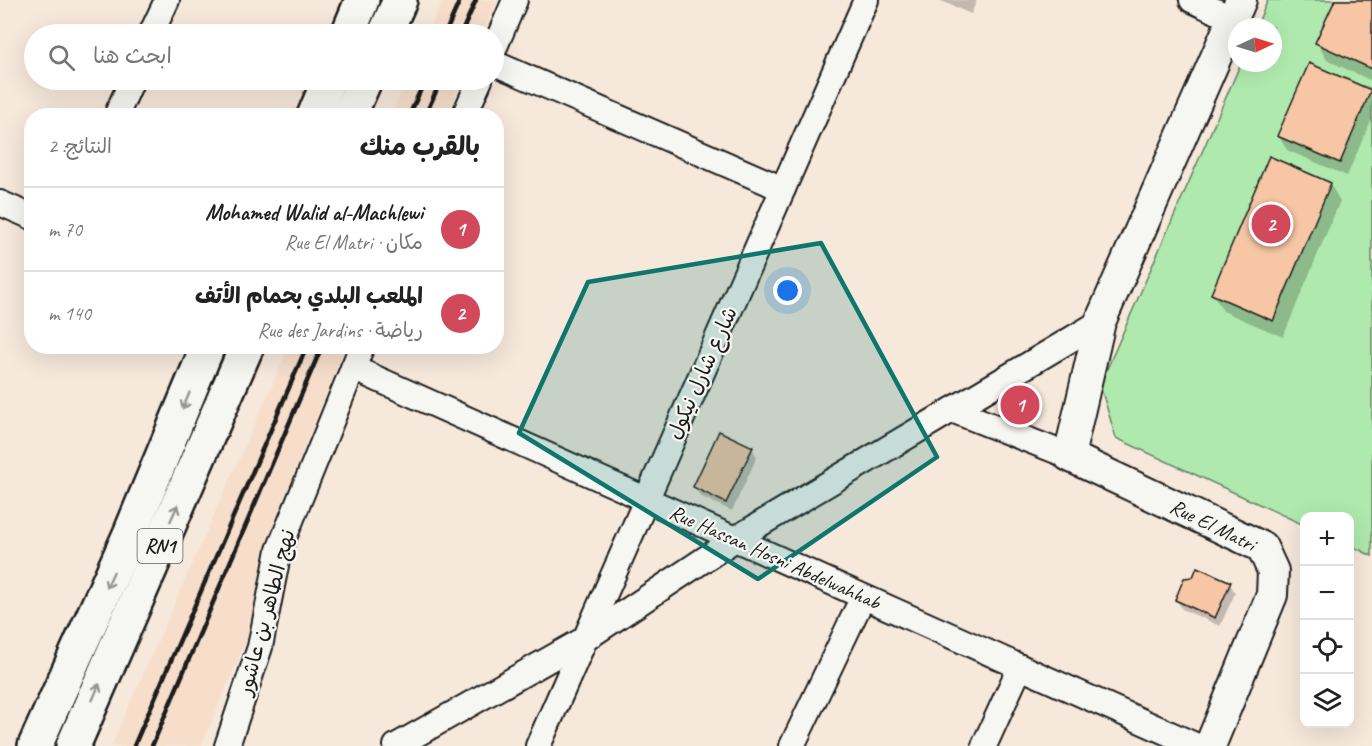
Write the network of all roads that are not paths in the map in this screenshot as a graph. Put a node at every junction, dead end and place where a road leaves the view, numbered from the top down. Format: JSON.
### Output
{"nodes":[{"id":1,"x":167,"y":0,"type":"edge"},
{"id":2,"x":361,"y":0,"type":"edge"},
{"id":3,"x":400,"y":0,"type":"edge"},
{"id":4,"x":515,"y":0,"type":"edge"},
{"id":5,"x":866,"y":0,"type":"edge"},
{"id":6,"x":1192,"y":0,"type":"edge"},
{"id":7,"x":1237,"y":9,"type":"edge"},
{"id":8,"x":156,"y":24,"type":"edge"},
{"id":9,"x":352,"y":24,"type":"edge"},
{"id":10,"x":389,"y":24,"type":"edge"},
{"id":11,"x":504,"y":26,"type":"edge"},
{"id":12,"x":504,"y":67,"type":"edge"},
{"id":13,"x":128,"y":90,"type":"edge"},
{"id":14,"x":325,"y":90,"type":"edge"},
{"id":15,"x":361,"y":90,"type":"edge"},
{"id":16,"x":476,"y":90,"type":"edge"},
{"id":17,"x":120,"y":108,"type":"edge"},
{"id":18,"x":317,"y":108,"type":"edge"},
{"id":19,"x":353,"y":108,"type":"edge"},
{"id":20,"x":468,"y":108,"type":"edge"},
{"id":21,"x":783,"y":189,"type":"junction"},
{"id":22,"x":0,"y":203,"type":"edge"},
{"id":23,"x":24,"y":214,"type":"edge"},
{"id":24,"x":1100,"y":322,"type":"junction"},
{"id":25,"x":205,"y":354,"type":"edge"},
{"id":26,"x":244,"y":354,"type":"edge"},
{"id":27,"x":357,"y":357,"type":"edge"},
{"id":28,"x":952,"y":410,"type":"junction"},
{"id":29,"x":1069,"y":456,"type":"junction"},
{"id":30,"x":646,"y":499,"type":"junction"},
{"id":31,"x":735,"y":539,"type":"junction"},
{"id":32,"x":863,"y":597,"type":"junction"},
{"id":33,"x":585,"y":639,"type":"junction"},
{"id":34,"x":1020,"y":667,"type":"junction"},
{"id":35,"x":35,"y":746,"type":"edge"},
{"id":36,"x":73,"y":746,"type":"edge"},
{"id":37,"x":227,"y":746,"type":"edge"},
{"id":38,"x":396,"y":746,"type":"edge"},
{"id":39,"x":538,"y":746,"type":"edge"},
{"id":40,"x":792,"y":746,"type":"edge"},
{"id":41,"x":984,"y":746,"type":"edge"},
{"id":42,"x":1197,"y":746,"type":"edge"},
{"id":43,"x":1210,"y":746,"type":"edge"}],
"edges":[{"from":1,"to":8,"type":"street"},
{"from":2,"to":9,"type":"highway"},
{"from":3,"to":10,"type":"highway"},
{"from":4,"to":11,"type":"street"},
{"from":5,"to":21,"type":"street","name":"شارع شارل نيكول"},
{"from":6,"to":7,"type":"street"},
{"from":7,"to":24,"type":"street"},
{"from":12,"to":21,"type":"street"},
{"from":13,"to":17,"type":"street"},
{"from":14,"to":18,"type":"highway"},
{"from":15,"to":19,"type":"highway"},
{"from":16,"to":20,"type":"street"},
{"from":21,"to":30,"type":"street","name":"شارع شارل نيكول"},
{"from":22,"to":23,"type":"street"},
{"from":24,"to":28,"type":"street"},
{"from":24,"to":29,"type":"street"},
{"from":25,"to":35,"type":"highway","number":"RN1","one_way":true},
{"from":36,"to":26,"type":"highway","number":"RN1","one_way":true},
{"from":27,"to":30,"type":"street","name":"Rue Hassan Hosni Abdelwahhab"},
{"from":27,"to":37,"type":"street","name":"نهج الطاهر بن عاشور"},
{"from":28,"to":29,"type":"street"},
{"from":28,"to":31,"type":"street"},
{"from":29,"to":43,"type":"street","name":"Rue El Matri"},
{"from":30,"to":31,"type":"street","name":"Rue Hassan Hosni Abdelwahhab"},
{"from":30,"to":33,"type":"street","name":"شارع شارل نيكول"},
{"from":31,"to":32,"type":"street","name":"Rue Hassan Hosni Abdelwahhab"},
{"from":31,"to":33,"type":"street"},
{"from":32,"to":34,"type":"street","name":"Rue Hassan Hosni Abdelwahhab"},
{"from":32,"to":40,"type":"street"},
{"from":33,"to":38,"type":"street"},
{"from":33,"to":39,"type":"street","name":"شارع شارل نيكول"},
{"from":34,"to":41,"type":"street"},
{"from":34,"to":42,"type":"street","name":"Rue Hassan Hosni Abdelwahhab"}]}
